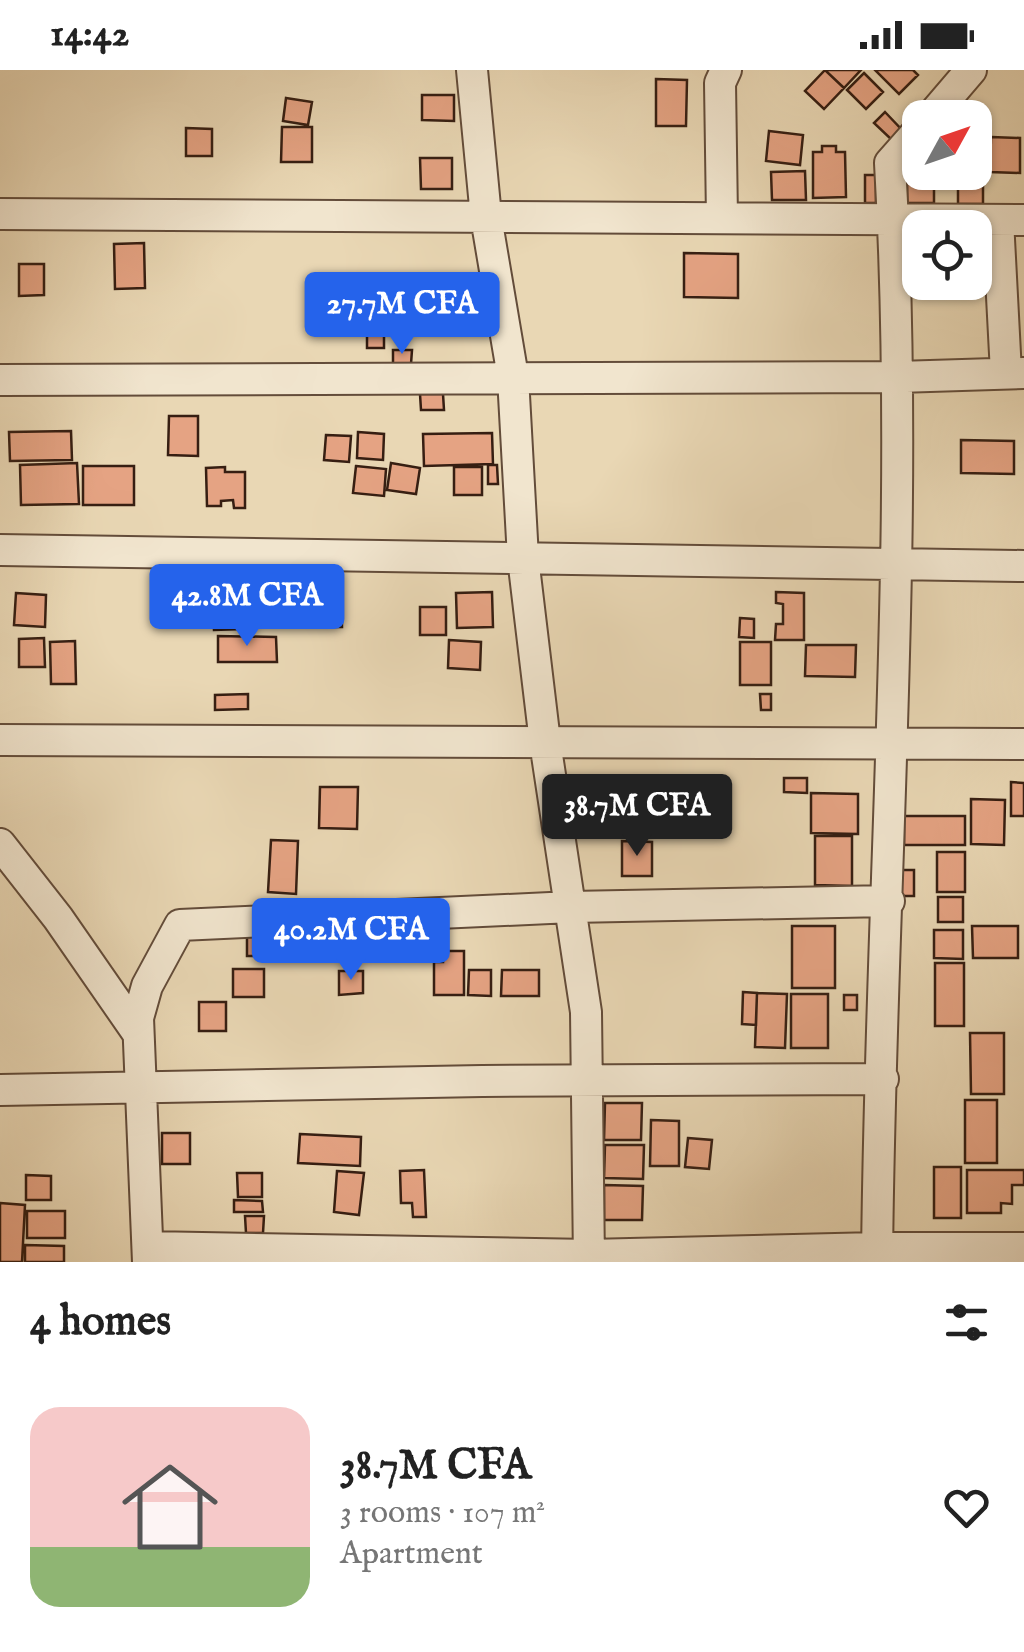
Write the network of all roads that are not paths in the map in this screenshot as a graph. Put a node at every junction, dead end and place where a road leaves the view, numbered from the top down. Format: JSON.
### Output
{"nodes":[{"id":1,"x":472,"y":70,"type":"edge"},
{"id":2,"x":726,"y":70,"type":"edge"},
{"id":3,"x":972,"y":70,"type":"edge"},
{"id":4,"x":946,"y":100,"type":"edge"},
{"id":5,"x":902,"y":149,"type":"edge"},
{"id":6,"x":0,"y":214,"type":"edge"},
{"id":7,"x":486,"y":216,"type":"junction"},
{"id":8,"x":722,"y":218,"type":"junction"},
{"id":9,"x":894,"y":219,"type":"junction"},
{"id":10,"x":1011,"y":220,"type":"edge"},
{"id":11,"x":1015,"y":373,"type":"edge"},
{"id":12,"x":514,"y":377,"type":"junction"},
{"id":13,"x":898,"y":377,"type":"junction"},
{"id":14,"x":0,"y":380,"type":"edge"},
{"id":15,"x":0,"y":550,"type":"edge"},
{"id":16,"x":523,"y":558,"type":"junction"},
{"id":17,"x":896,"y":564,"type":"junction"},
{"id":18,"x":1024,"y":566,"type":"edge"},
{"id":19,"x":0,"y":740,"type":"edge"},
{"id":20,"x":545,"y":742,"type":"junction"},
{"id":21,"x":893,"y":744,"type":"junction"},
{"id":22,"x":1024,"y":744,"type":"edge"},
{"id":23,"x":0,"y":844,"type":"edge"},
{"id":24,"x":888,"y":901,"type":"junction"},
{"id":25,"x":571,"y":907,"type":"junction"},
{"id":26,"x":137,"y":1032,"type":"junction"},
{"id":27,"x":883,"y":1079,"type":"junction"},
{"id":28,"x":588,"y":1082,"type":"junction"},
{"id":29,"x":140,"y":1085,"type":"junction"},
{"id":30,"x":0,"y":1090,"type":"edge"},
{"id":31,"x":1024,"y":1248,"type":"edge"},
{"id":32,"x":148,"y":1254,"type":"edge"},
{"id":33,"x":877,"y":1255,"type":"edge"},
{"id":34,"x":589,"y":1258,"type":"edge"}],
"edges":[{"from":1,"to":7,"type":"street"},
{"from":2,"to":8,"type":"street"},
{"from":3,"to":4,"type":"street"},
{"from":5,"to":9,"type":"street"},
{"from":6,"to":7,"type":"street"},
{"from":7,"to":8,"type":"street"},
{"from":7,"to":12,"type":"street"},
{"from":8,"to":9,"type":"street"},
{"from":9,"to":10,"type":"street"},
{"from":9,"to":13,"type":"street"},
{"from":10,"to":11,"type":"street"},
{"from":11,"to":13,"type":"street"},
{"from":12,"to":13,"type":"street"},
{"from":12,"to":14,"type":"street"},
{"from":12,"to":16,"type":"street"},
{"from":13,"to":17,"type":"street"},
{"from":15,"to":16,"type":"street"},
{"from":16,"to":17,"type":"street"},
{"from":16,"to":20,"type":"street"},
{"from":17,"to":18,"type":"street"},
{"from":17,"to":21,"type":"street"},
{"from":19,"to":20,"type":"street"},
{"from":20,"to":21,"type":"street"},
{"from":20,"to":25,"type":"street"},
{"from":21,"to":22,"type":"street"},
{"from":21,"to":24,"type":"street"},
{"from":23,"to":26,"type":"street"},
{"from":24,"to":25,"type":"street"},
{"from":24,"to":27,"type":"street"},
{"from":25,"to":26,"type":"street"},
{"from":25,"to":28,"type":"street"},
{"from":26,"to":29,"type":"street"},
{"from":27,"to":28,"type":"street"},
{"from":27,"to":33,"type":"street"},
{"from":28,"to":29,"type":"street"},
{"from":28,"to":34,"type":"street"},
{"from":29,"to":30,"type":"street"},
{"from":29,"to":32,"type":"street"},
{"from":31,"to":33,"type":"street"},
{"from":32,"to":34,"type":"street"},
{"from":33,"to":34,"type":"street"}]}
